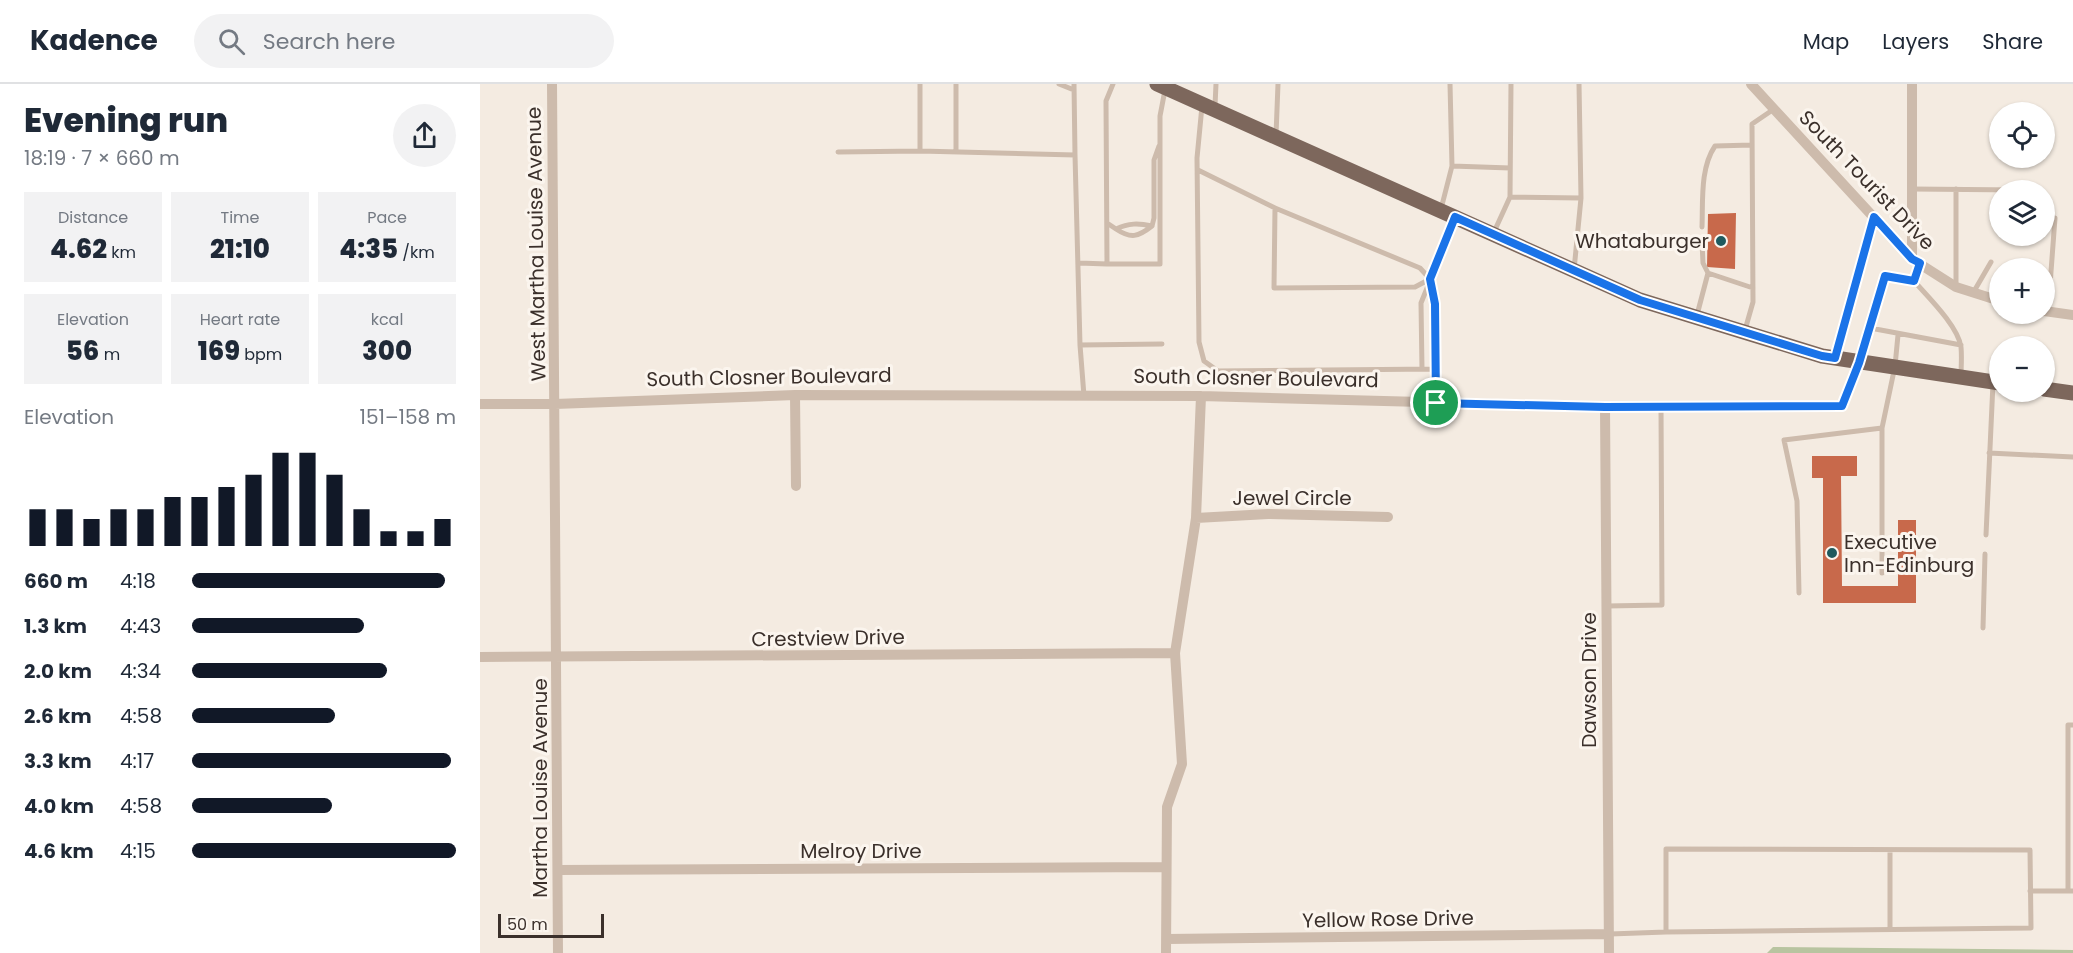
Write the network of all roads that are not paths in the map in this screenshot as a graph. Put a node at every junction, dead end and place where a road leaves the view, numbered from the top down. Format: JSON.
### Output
{"nodes":[{"id":1,"x":552,"y":84,"type":"edge"},
{"id":2,"x":920,"y":84,"type":"edge"},
{"id":3,"x":956,"y":84,"type":"edge"},
{"id":4,"x":1059,"y":84,"type":"edge"},
{"id":5,"x":1113,"y":84,"type":"edge"},
{"id":6,"x":1216,"y":84,"type":"edge"},
{"id":7,"x":1278,"y":84,"type":"edge"},
{"id":8,"x":1450,"y":84,"type":"edge"},
{"id":9,"x":1511,"y":84,"type":"edge"},
{"id":10,"x":1579,"y":84,"type":"edge"},
{"id":11,"x":1751,"y":84,"type":"edge"},
{"id":12,"x":1912,"y":84,"type":"edge"},
{"id":13,"x":1161,"y":86,"type":"edge"},
{"id":14,"x":1074,"y":87,"type":"edge"},
{"id":15,"x":1208,"y":107,"type":"junction"},
{"id":16,"x":1774,"y":109,"type":"junction"},
{"id":17,"x":1276,"y":137,"type":"junction"},
{"id":18,"x":1160,"y":141,"type":"junction"},
{"id":19,"x":1752,"y":145,"type":"junction"},
{"id":20,"x":920,"y":151,"type":"junction"},
{"id":21,"x":838,"y":152,"type":"dead end"},
{"id":22,"x":956,"y":152,"type":"junction"},
{"id":23,"x":1075,"y":155,"type":"junction"},
{"id":24,"x":1452,"y":166,"type":"junction"},
{"id":25,"x":1510,"y":168,"type":"junction"},
{"id":26,"x":1198,"y":170,"type":"junction"},
{"id":27,"x":1912,"y":189,"type":"junction"},
{"id":28,"x":1956,"y":189,"type":"junction"},
{"id":29,"x":1989,"y":190,"type":"edge"},
{"id":30,"x":1510,"y":197,"type":"junction"},
{"id":31,"x":1581,"y":198,"type":"junction"},
{"id":32,"x":1275,"y":208,"type":"junction"},
{"id":33,"x":1441,"y":211,"type":"junction"},
{"id":34,"x":1455,"y":217,"type":"junction"},
{"id":35,"x":1874,"y":217,"type":"junction"},
{"id":36,"x":1107,"y":223,"type":"junction"},
{"id":37,"x":1152,"y":226,"type":"junction"},
{"id":38,"x":1702,"y":227,"type":"dead end"},
{"id":39,"x":1116,"y":229,"type":"junction"},
{"id":40,"x":1493,"y":234,"type":"junction"},
{"id":41,"x":1702,"y":242,"type":"dead end"},
{"id":42,"x":1916,"y":261,"type":"junction"},
{"id":43,"x":1079,"y":263,"type":"junction"},
{"id":44,"x":1107,"y":264,"type":"junction"},
{"id":45,"x":1989,"y":264,"type":"edge"},
{"id":46,"x":1574,"y":270,"type":"junction"},
{"id":47,"x":1708,"y":273,"type":"junction"},
{"id":48,"x":1430,"y":279,"type":"junction"},
{"id":49,"x":1914,"y":281,"type":"junction"},
{"id":50,"x":1956,"y":286,"type":"junction"},
{"id":51,"x":1753,"y":288,"type":"junction"},
{"id":52,"x":1973,"y":292,"type":"junction"},
{"id":53,"x":1989,"y":297,"type":"edge"},
{"id":54,"x":2055,"y":312,"type":"edge"},
{"id":55,"x":2073,"y":315,"type":"edge"},
{"id":56,"x":1696,"y":317,"type":"junction"},
{"id":57,"x":1869,"y":328,"type":"junction"},
{"id":58,"x":1745,"y":332,"type":"junction"},
{"id":59,"x":1898,"y":334,"type":"junction"},
{"id":60,"x":1162,"y":344,"type":"dead end"},
{"id":61,"x":1080,"y":345,"type":"junction"},
{"id":62,"x":1961,"y":345,"type":"junction"},
{"id":63,"x":1835,"y":358,"type":"junction"},
{"id":64,"x":1859,"y":363,"type":"junction"},
{"id":65,"x":1895,"y":366,"type":"junction"},
{"id":66,"x":1422,"y":369,"type":"junction"},
{"id":67,"x":1436,"y":369,"type":"junction"},
{"id":68,"x":1961,"y":377,"type":"junction"},
{"id":69,"x":1989,"y":381,"type":"edge"},
{"id":70,"x":2055,"y":391,"type":"edge"},
{"id":71,"x":2073,"y":393,"type":"edge"},
{"id":72,"x":795,"y":395,"type":"junction"},
{"id":73,"x":1084,"y":396,"type":"junction"},
{"id":74,"x":1201,"y":396,"type":"junction"},
{"id":75,"x":1994,"y":402,"type":"edge"},
{"id":76,"x":1436,"y":403,"type":"junction"},
{"id":77,"x":480,"y":404,"type":"edge"},
{"id":78,"x":555,"y":404,"type":"junction"},
{"id":79,"x":1605,"y":407,"type":"junction"},
{"id":80,"x":1661,"y":407,"type":"junction"},
{"id":81,"x":1882,"y":428,"type":"junction"},
{"id":82,"x":1989,"y":453,"type":"junction"},
{"id":83,"x":2073,"y":457,"type":"edge"},
{"id":84,"x":796,"y":486,"type":"dead end"},
{"id":85,"x":1388,"y":517,"type":"dead end"},
{"id":86,"x":1196,"y":518,"type":"junction"},
{"id":87,"x":1986,"y":535,"type":"dead end"},
{"id":88,"x":1985,"y":554,"type":"dead end"},
{"id":89,"x":1882,"y":573,"type":"dead end"},
{"id":90,"x":1799,"y":593,"type":"dead end"},
{"id":91,"x":1606,"y":606,"type":"junction"},
{"id":92,"x":1983,"y":628,"type":"dead end"},
{"id":93,"x":1175,"y":653,"type":"junction"},
{"id":94,"x":480,"y":657,"type":"edge"},
{"id":95,"x":557,"y":658,"type":"junction"},
{"id":96,"x":2073,"y":725,"type":"edge"},
{"id":97,"x":1890,"y":850,"type":"junction"},
{"id":98,"x":1165,"y":867,"type":"junction"},
{"id":99,"x":558,"y":870,"type":"junction"},
{"id":100,"x":2030,"y":891,"type":"junction"},
{"id":101,"x":2070,"y":891,"type":"edge"},
{"id":102,"x":1890,"y":929,"type":"junction"},
{"id":103,"x":1666,"y":932,"type":"junction"},
{"id":104,"x":1609,"y":934,"type":"junction"},
{"id":105,"x":1167,"y":939,"type":"junction"},
{"id":106,"x":558,"y":953,"type":"edge"},
{"id":107,"x":1166,"y":953,"type":"edge"},
{"id":108,"x":1609,"y":953,"type":"edge"}],
"edges":[{"from":1,"to":78,"type":"street","name":"West Martha Louise Avenue"},
{"from":2,"to":20,"type":"lane"},
{"from":3,"to":22,"type":"lane"},
{"from":4,"to":14,"type":"lane"},
{"from":5,"to":36,"type":"lane"},
{"from":6,"to":15,"type":"lane"},
{"from":7,"to":17,"type":"lane"},
{"from":8,"to":24,"type":"lane"},
{"from":9,"to":25,"type":"lane"},
{"from":10,"to":31,"type":"lane"},
{"from":11,"to":16,"type":"street","name":"South Tourist Drive"},
{"from":12,"to":27,"type":"street"},
{"from":13,"to":15,"type":"main road"},
{"from":13,"to":18,"type":"lane"},
{"from":14,"to":23,"type":"lane"},
{"from":15,"to":17,"type":"main road"},
{"from":15,"to":26,"type":"lane"},
{"from":16,"to":19,"type":"lane"},
{"from":16,"to":35,"type":"street","name":"South Tourist Drive"},
{"from":17,"to":33,"type":"main road"},
{"from":18,"to":37,"type":"lane"},
{"from":18,"to":44,"type":"lane"},
{"from":19,"to":38,"type":"lane"},
{"from":19,"to":51,"type":"lane"},
{"from":20,"to":21,"type":"lane"},
{"from":20,"to":22,"type":"lane"},
{"from":22,"to":23,"type":"lane"},
{"from":23,"to":43,"type":"lane"},
{"from":24,"to":25,"type":"lane"},
{"from":24,"to":33,"type":"lane"},
{"from":25,"to":30,"type":"lane"},
{"from":26,"to":32,"type":"lane"},
{"from":26,"to":66,"type":"lane"},
{"from":27,"to":28,"type":"lane"},
{"from":27,"to":42,"type":"street"},
{"from":28,"to":29,"type":"lane"},
{"from":28,"to":50,"type":"lane"},
{"from":30,"to":31,"type":"lane"},
{"from":30,"to":40,"type":"lane"},
{"from":31,"to":46,"type":"lane"},
{"from":32,"to":48,"type":"lane"},
{"from":32,"to":48,"type":"lane"},
{"from":33,"to":34,"type":"main road"},
{"from":34,"to":40,"type":"main road"},
{"from":34,"to":48,"type":"lane"},
{"from":35,"to":42,"type":"street","name":"South Tourist Drive"},
{"from":35,"to":63,"type":"lane"},
{"from":36,"to":39,"type":"lane"},
{"from":36,"to":44,"type":"lane"},
{"from":37,"to":39,"type":"lane"},
{"from":37,"to":39,"type":"lane"},
{"from":40,"to":46,"type":"main road"},
{"from":41,"to":47,"type":"lane"},
{"from":42,"to":49,"type":"lane"},
{"from":42,"to":50,"type":"street","name":"South Tourist Drive"},
{"from":43,"to":44,"type":"lane"},
{"from":43,"to":61,"type":"lane"},
{"from":45,"to":52,"type":"lane"},
{"from":46,"to":56,"type":"main road"},
{"from":47,"to":51,"type":"lane"},
{"from":47,"to":56,"type":"lane"},
{"from":48,"to":66,"type":"lane"},
{"from":48,"to":67,"type":"lane"},
{"from":49,"to":57,"type":"lane"},
{"from":49,"to":62,"type":"lane"},
{"from":50,"to":52,"type":"street","name":"South Tourist Drive"},
{"from":51,"to":58,"type":"lane"},
{"from":52,"to":53,"type":"street","name":"South Tourist Drive"},
{"from":54,"to":55,"type":"street"},
{"from":56,"to":58,"type":"main road"},
{"from":57,"to":59,"type":"lane"},
{"from":57,"to":64,"type":"lane"},
{"from":58,"to":63,"type":"main road"},
{"from":59,"to":62,"type":"lane"},
{"from":59,"to":65,"type":"lane"},
{"from":60,"to":61,"type":"lane"},
{"from":61,"to":73,"type":"lane"},
{"from":62,"to":68,"type":"lane"},
{"from":63,"to":64,"type":"main road"},
{"from":64,"to":65,"type":"main road"},
{"from":64,"to":80,"type":"street","name":"South Closner Boulevard"},
{"from":65,"to":68,"type":"main road"},
{"from":65,"to":81,"type":"lane"},
{"from":66,"to":67,"type":"lane"},
{"from":67,"to":76,"type":"lane"},
{"from":68,"to":69,"type":"main road"},
{"from":70,"to":71,"type":"main road"},
{"from":72,"to":73,"type":"street","name":"South Closner Boulevard"},
{"from":72,"to":78,"type":"street","name":"South Closner Boulevard"},
{"from":72,"to":84,"type":"street"},
{"from":73,"to":74,"type":"street","name":"South Closner Boulevard"},
{"from":74,"to":76,"type":"street","name":"South Closner Boulevard"},
{"from":74,"to":86,"type":"street"},
{"from":75,"to":82,"type":"lane"},
{"from":76,"to":79,"type":"street","name":"South Closner Boulevard"},
{"from":77,"to":78,"type":"street","name":"South Closner Boulevard"},
{"from":78,"to":95,"type":"street","name":"West Martha Louise Avenue"},
{"from":79,"to":80,"type":"street","name":"South Closner Boulevard"},
{"from":79,"to":91,"type":"street","name":"Dawson Drive"},
{"from":80,"to":91,"type":"lane"},
{"from":81,"to":89,"type":"lane"},
{"from":81,"to":90,"type":"lane"},
{"from":82,"to":83,"type":"lane"},
{"from":82,"to":87,"type":"lane"},
{"from":85,"to":86,"type":"street","name":"Jewel Circle"},
{"from":86,"to":93,"type":"street"},
{"from":88,"to":92,"type":"lane"},
{"from":91,"to":104,"type":"street","name":"Dawson Drive"},
{"from":93,"to":95,"type":"street","name":"Crestview Drive"},
{"from":93,"to":98,"type":"street"},
{"from":94,"to":95,"type":"street","name":"Crestview Drive"},
{"from":95,"to":99,"type":"street","name":"Martha Louise Avenue"},
{"from":96,"to":101,"type":"lane"},
{"from":97,"to":100,"type":"lane"},
{"from":97,"to":102,"type":"lane"},
{"from":97,"to":103,"type":"lane"},
{"from":98,"to":99,"type":"street","name":"Melroy Drive"},
{"from":98,"to":105,"type":"street"},
{"from":99,"to":106,"type":"street","name":"Martha Louise Avenue"},
{"from":100,"to":101,"type":"lane"},
{"from":100,"to":102,"type":"lane"},
{"from":102,"to":103,"type":"lane"},
{"from":103,"to":104,"type":"lane"},
{"from":104,"to":105,"type":"street","name":"Yellow Rose Drive"},
{"from":104,"to":108,"type":"street","name":"Dawson Drive"},
{"from":105,"to":107,"type":"street"}]}
